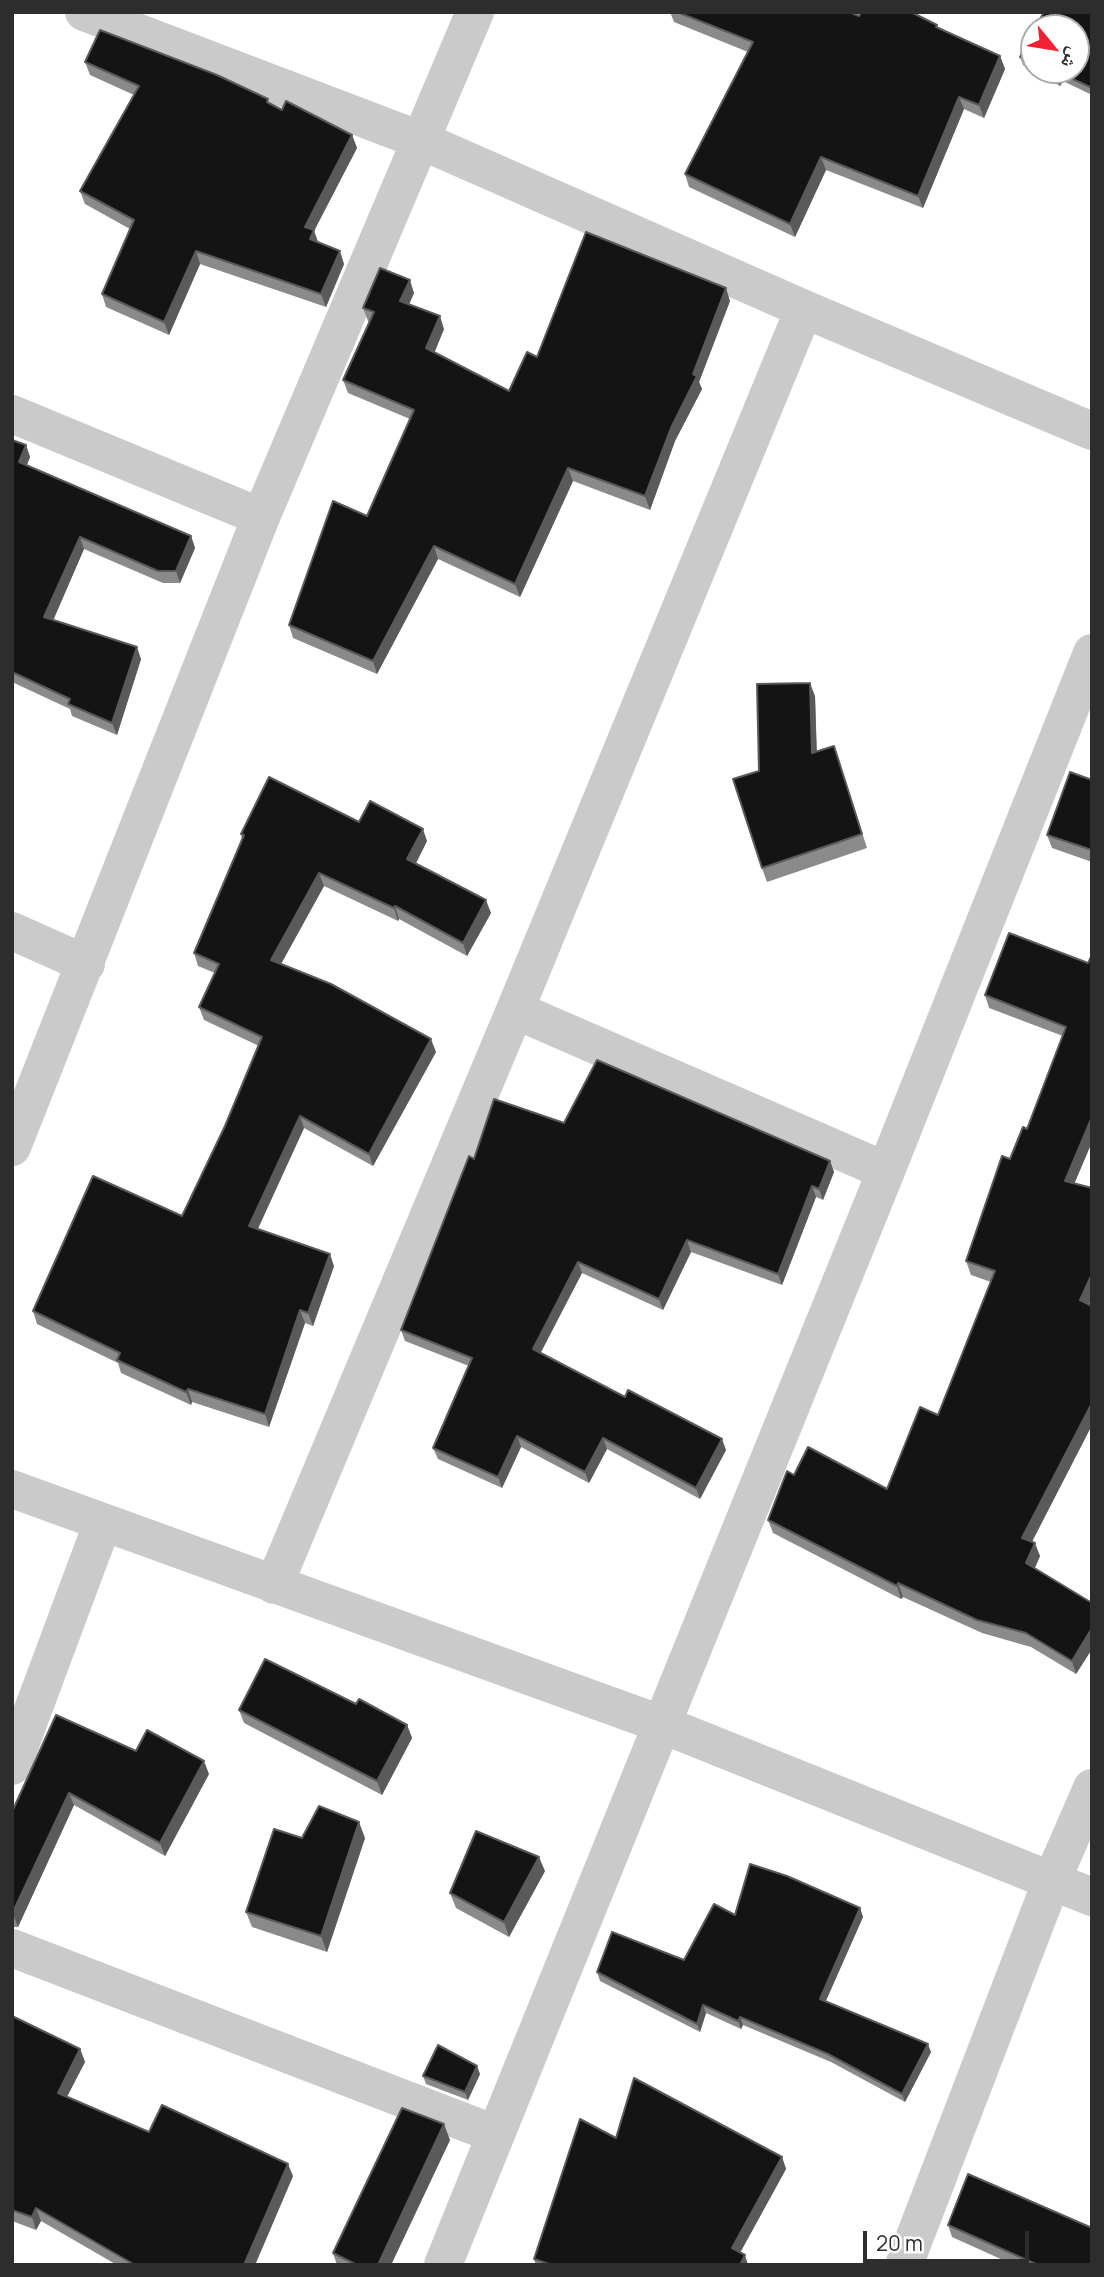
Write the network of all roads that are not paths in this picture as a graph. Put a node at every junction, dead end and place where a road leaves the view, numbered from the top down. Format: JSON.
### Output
{"nodes":[{"id":1,"x":84,"y":12,"type":"edge"},
{"id":2,"x":475,"y":12,"type":"edge"},
{"id":3,"x":420,"y":140,"type":"junction"},
{"id":4,"x":804,"y":309,"type":"junction"},
{"id":5,"x":12,"y":414,"type":"edge"},
{"id":6,"x":1092,"y":431,"type":"edge"},
{"id":7,"x":261,"y":517,"type":"junction"},
{"id":8,"x":1092,"y":653,"type":"edge"},
{"id":9,"x":12,"y":931,"type":"edge"},
{"id":10,"x":86,"y":964,"type":"junction"},
{"id":11,"x":515,"y":1010,"type":"junction"},
{"id":12,"x":12,"y":1147,"type":"edge"},
{"id":13,"x":886,"y":1171,"type":"junction"},
{"id":14,"x":12,"y":1489,"type":"edge"},
{"id":15,"x":103,"y":1522,"type":"junction"},
{"id":16,"x":274,"y":1585,"type":"junction"},
{"id":17,"x":661,"y":1724,"type":"junction"},
{"id":18,"x":12,"y":1766,"type":"edge"},
{"id":19,"x":1092,"y":1788,"type":"edge"},
{"id":20,"x":1052,"y":1880,"type":"junction"},
{"id":21,"x":1092,"y":1897,"type":"edge"},
{"id":22,"x":12,"y":1948,"type":"edge"},
{"id":23,"x":495,"y":2134,"type":"junction"},
{"id":24,"x":443,"y":2265,"type":"edge"},
{"id":25,"x":904,"y":2265,"type":"edge"}],
"edges":[{"from":1,"to":3,"type":"street"},
{"from":2,"to":3,"type":"street"},
{"from":3,"to":4,"type":"street"},
{"from":3,"to":7,"type":"street"},
{"from":4,"to":6,"type":"street"},
{"from":4,"to":11,"type":"street"},
{"from":5,"to":7,"type":"street"},
{"from":7,"to":10,"type":"street"},
{"from":8,"to":13,"type":"street"},
{"from":9,"to":10,"type":"street"},
{"from":10,"to":12,"type":"street"},
{"from":11,"to":13,"type":"street"},
{"from":11,"to":16,"type":"street"},
{"from":13,"to":17,"type":"street"},
{"from":14,"to":15,"type":"street"},
{"from":15,"to":16,"type":"street"},
{"from":15,"to":18,"type":"street"},
{"from":16,"to":17,"type":"street"},
{"from":17,"to":20,"type":"street"},
{"from":17,"to":23,"type":"street"},
{"from":19,"to":20,"type":"street"},
{"from":20,"to":21,"type":"street"},
{"from":20,"to":25,"type":"street"},
{"from":22,"to":23,"type":"street"},
{"from":23,"to":24,"type":"street"}]}
